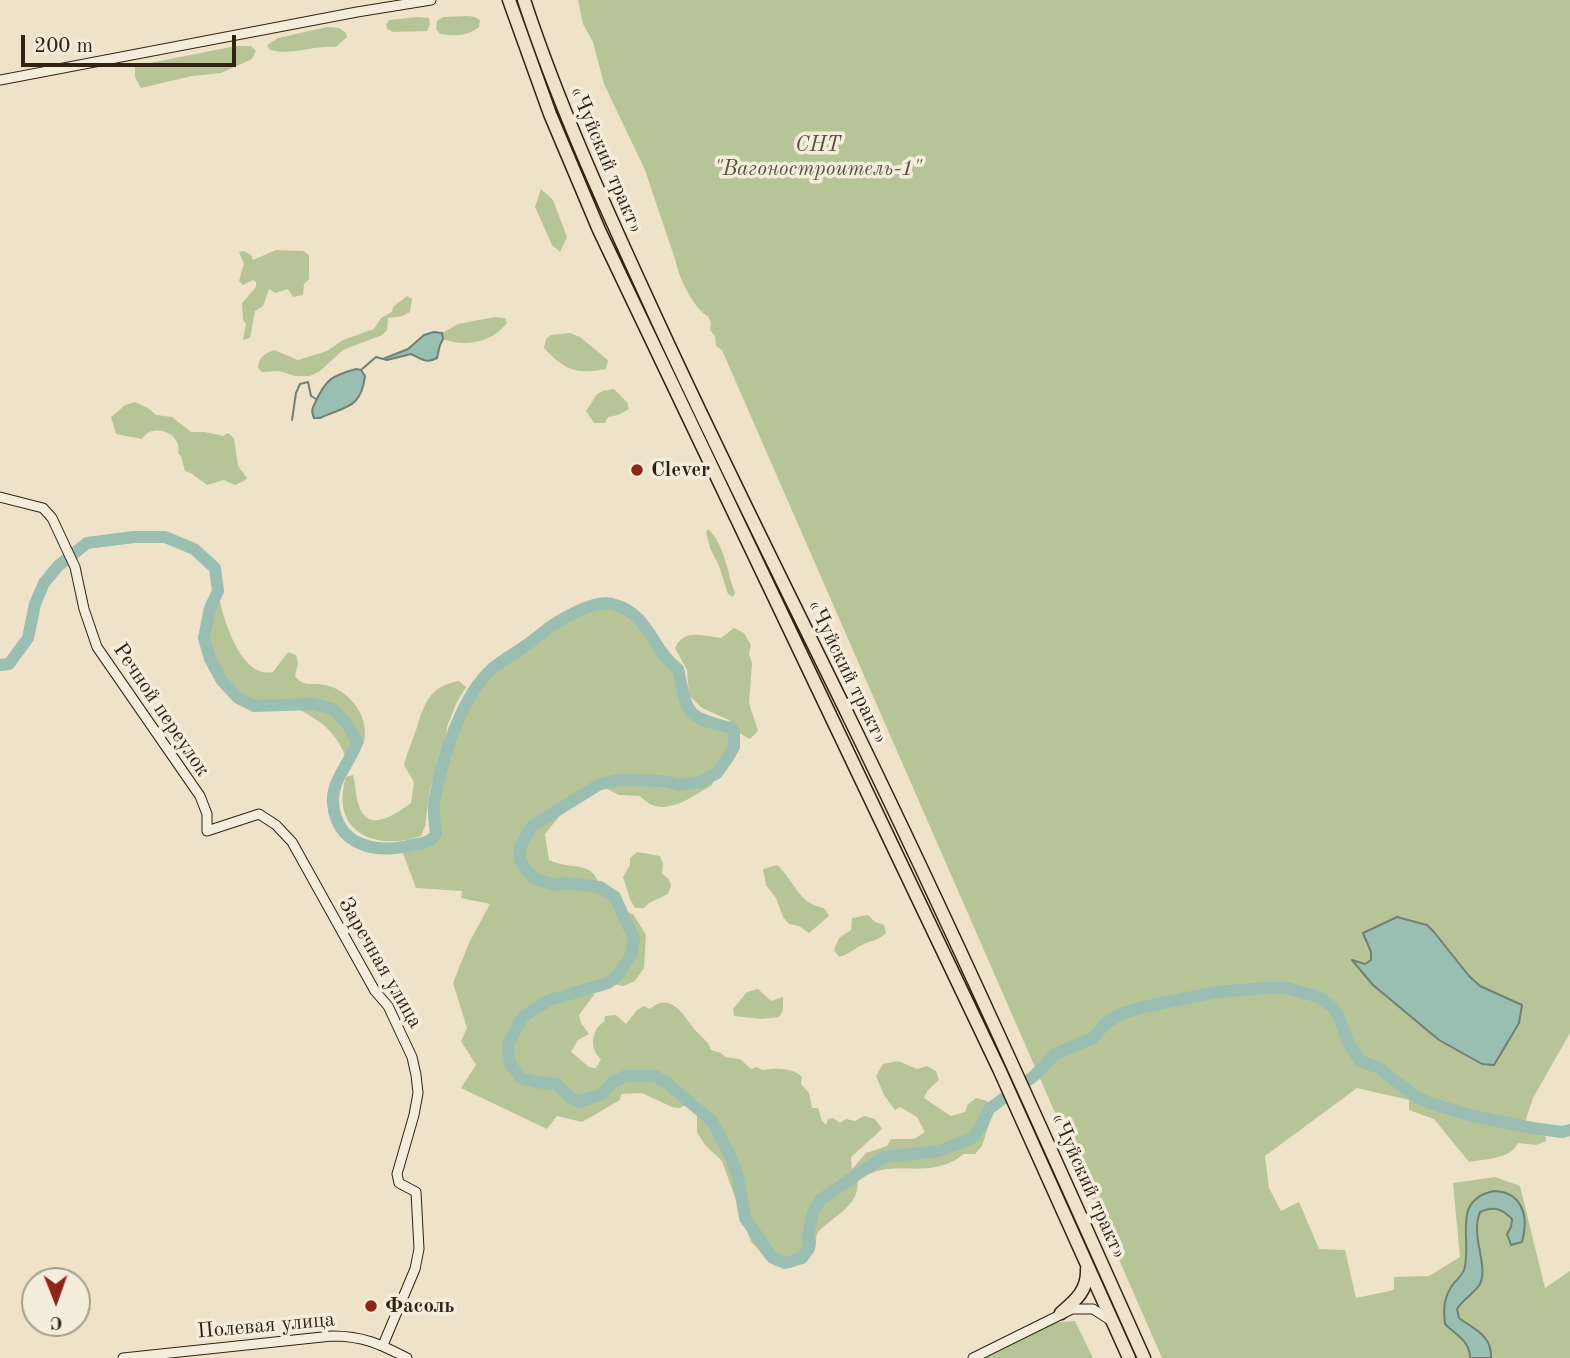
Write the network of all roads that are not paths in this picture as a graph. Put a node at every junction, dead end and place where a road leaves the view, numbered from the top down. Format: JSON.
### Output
{"nodes":[{"id":1,"x":431,"y":0,"type":"edge"},
{"id":2,"x":498,"y":0,"type":"edge"},
{"id":3,"x":524,"y":0,"type":"edge"},
{"id":4,"x":510,"y":3,"type":"edge"},
{"id":5,"x":0,"y":80,"type":"edge"},
{"id":6,"x":0,"y":497,"type":"edge"},
{"id":7,"x":207,"y":831,"type":"joint"},
{"id":8,"x":1086,"y":1262,"type":"junction"},
{"id":9,"x":1061,"y":1313,"type":"junction"},
{"id":10,"x":1112,"y":1321,"type":"junction"},
{"id":11,"x":383,"y":1345,"type":"junction"},
{"id":12,"x":123,"y":1358,"type":"edge"},
{"id":13,"x":407,"y":1358,"type":"edge"},
{"id":14,"x":974,"y":1358,"type":"edge"},
{"id":15,"x":1129,"y":1358,"type":"edge"},
{"id":16,"x":1144,"y":1358,"type":"edge"}],
"edges":[{"from":1,"to":5,"type":"street"},
{"from":2,"to":4,"type":"street"},
{"from":3,"to":16,"type":"highway","name":"«Чуйский тракт»"},
{"from":4,"to":8,"type":"highway","name":"«Чуйский тракт»"},
{"from":6,"to":7,"type":"street","name":"Речной переулок"},
{"from":7,"to":11,"type":"street","name":"Заречная улица"},
{"from":8,"to":9,"type":"highway"},
{"from":8,"to":10,"type":"highway","name":"«Чуйский тракт»"},
{"from":9,"to":10,"type":"street"},
{"from":9,"to":14,"type":"street"},
{"from":10,"to":15,"type":"highway","name":"«Чуйский тракт»"},
{"from":11,"to":12,"type":"street","name":"Полевая улица"},
{"from":11,"to":13,"type":"street","name":"Полевая улица"}]}
